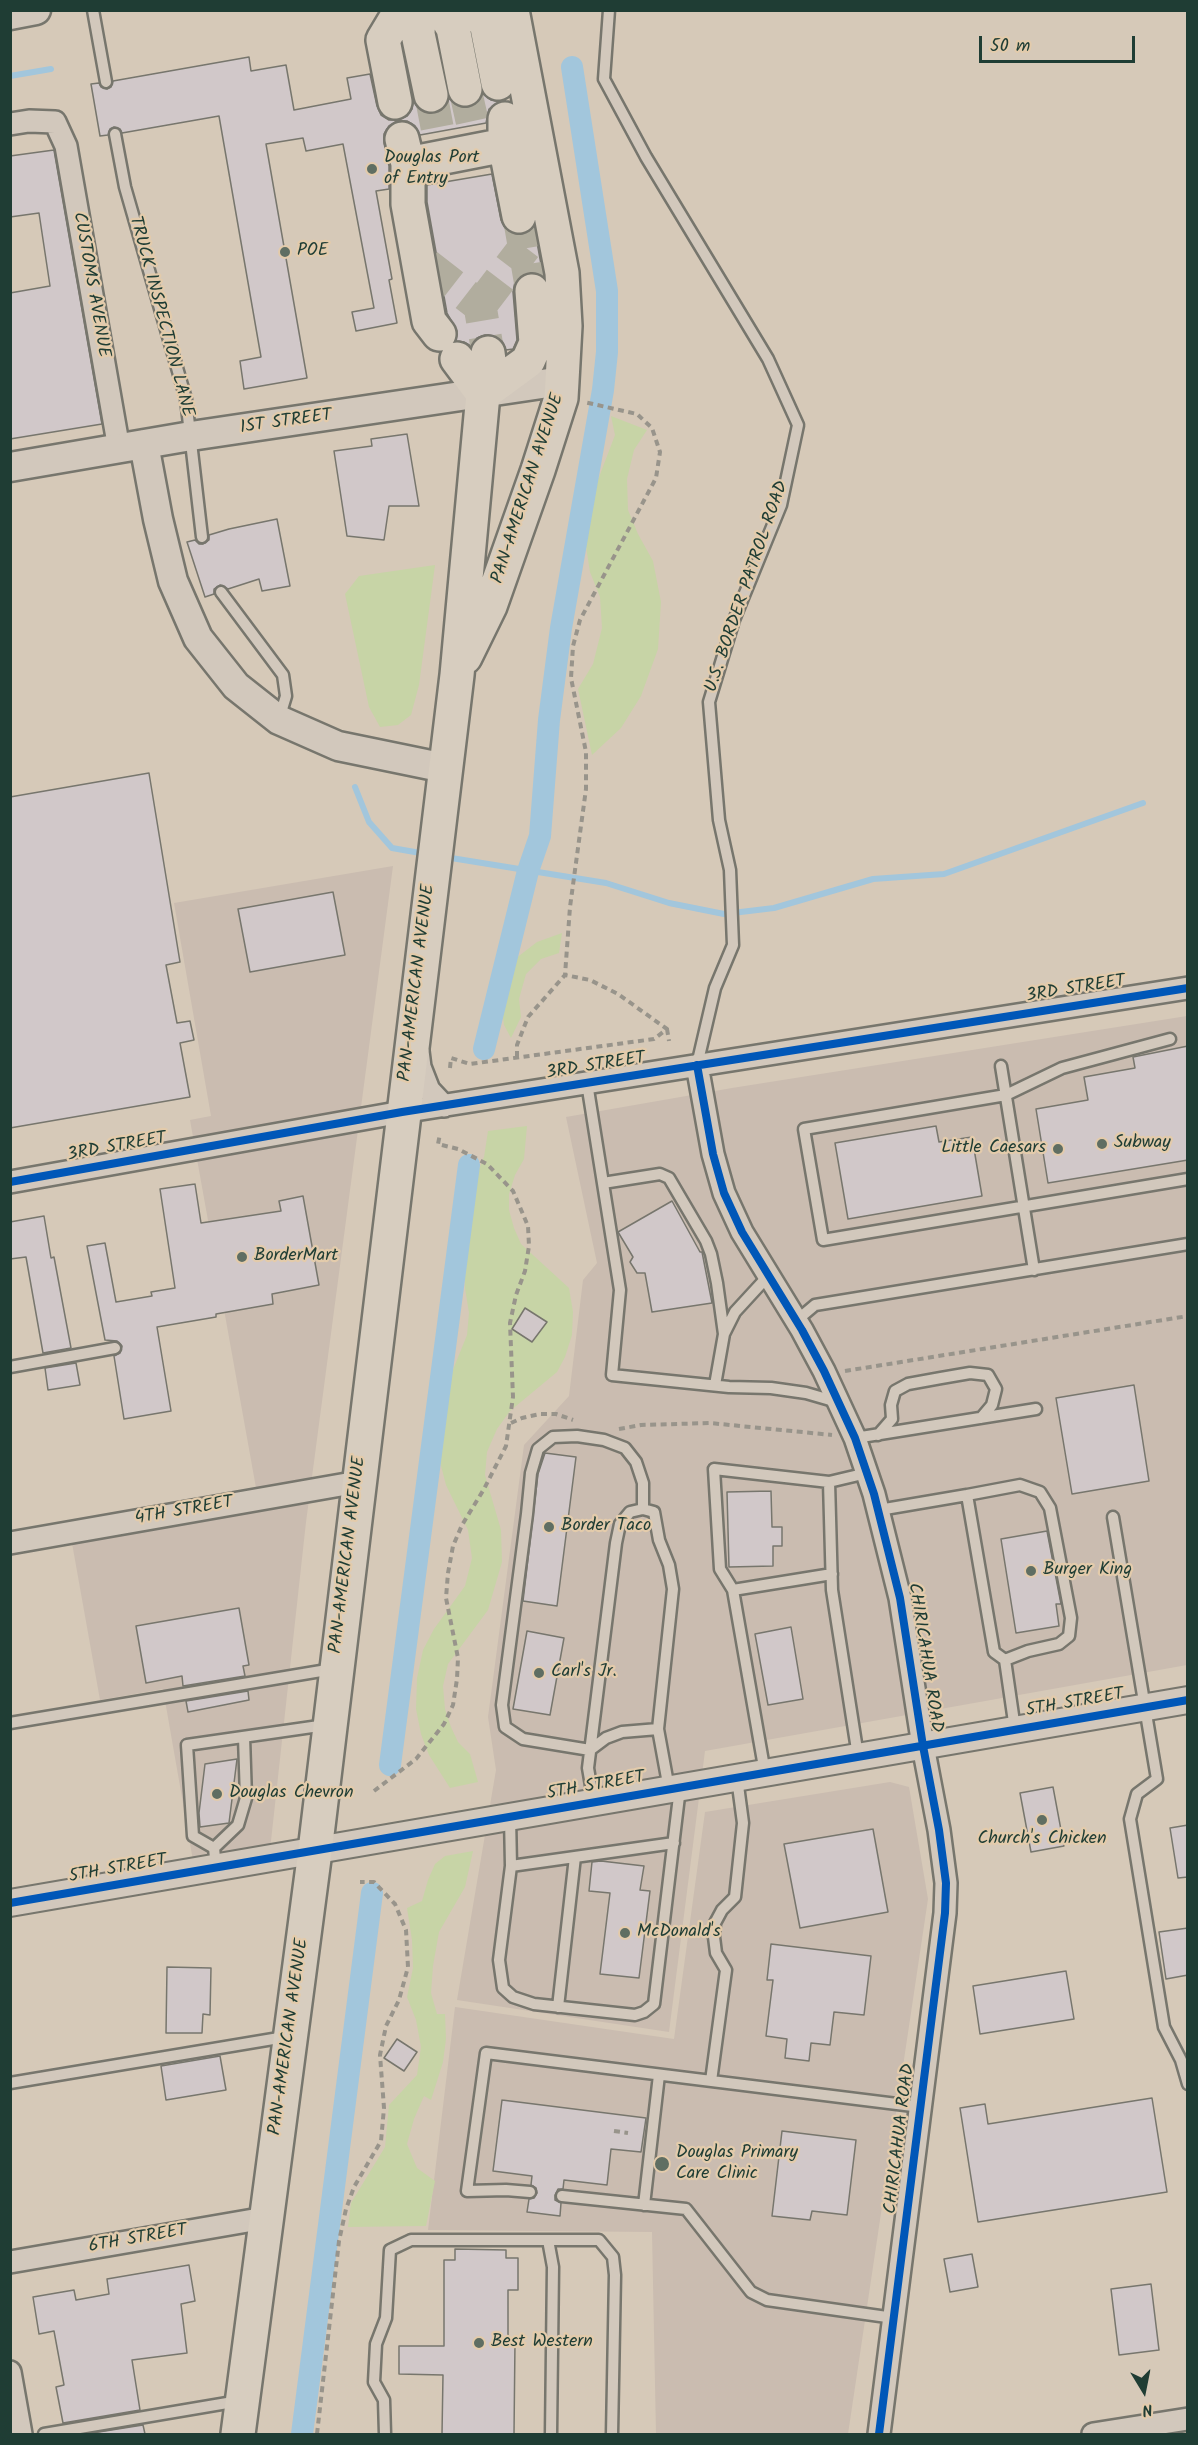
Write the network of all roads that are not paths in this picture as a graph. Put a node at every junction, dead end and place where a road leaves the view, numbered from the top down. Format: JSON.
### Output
{"nodes":[{"id":1,"x":36,"y":10,"type":"edge"},
{"id":2,"x":93,"y":10,"type":"edge"},
{"id":3,"x":401,"y":10,"type":"edge"},
{"id":4,"x":410,"y":10,"type":"edge"},
{"id":5,"x":420,"y":10,"type":"edge"},
{"id":6,"x":431,"y":10,"type":"edge"},
{"id":7,"x":442,"y":10,"type":"edge"},
{"id":8,"x":456,"y":10,"type":"edge"},
{"id":9,"x":470,"y":10,"type":"edge"},
{"id":10,"x":513,"y":10,"type":"edge"},
{"id":11,"x":609,"y":10,"type":"edge"},
{"id":12,"x":10,"y":15,"type":"edge"},
{"id":13,"x":106,"y":82,"type":"dead end"},
{"id":14,"x":448,"y":92,"type":"junction"},
{"id":15,"x":10,"y":124,"type":"edge"},
{"id":16,"x":115,"y":134,"type":"dead end"},
{"id":17,"x":519,"y":216,"type":"tunnel mouth"},
{"id":18,"x":532,"y":291,"type":"tunnel mouth"},
{"id":19,"x":573,"y":391,"type":"junction"},
{"id":20,"x":483,"y":394,"type":"junction"},
{"id":21,"x":191,"y":436,"type":"junction"},
{"id":22,"x":131,"y":446,"type":"junction"},
{"id":23,"x":10,"y":467,"type":"edge"},
{"id":24,"x":202,"y":537,"type":"dead end"},
{"id":25,"x":220,"y":592,"type":"dead end"},
{"id":26,"x":457,"y":675,"type":"junction"},
{"id":27,"x":279,"y":720,"type":"junction"},
{"id":28,"x":445,"y":768,"type":"junction"},
{"id":29,"x":1188,"y":988,"type":"edge"},
{"id":30,"x":413,"y":1024,"type":"junction"},
{"id":31,"x":1170,"y":1039,"type":"dead end"},
{"id":32,"x":697,"y":1065,"type":"junction"},
{"id":33,"x":1001,"y":1066,"type":"dead end"},
{"id":34,"x":587,"y":1083,"type":"junction"},
{"id":35,"x":1006,"y":1095,"type":"junction"},
{"id":36,"x":444,"y":1106,"type":"junction"},
{"id":37,"x":402,"y":1113,"type":"junction"},
{"id":38,"x":1188,"y":1179,"type":"edge"},
{"id":39,"x":10,"y":1182,"type":"edge"},
{"id":40,"x":603,"y":1183,"type":"junction"},
{"id":41,"x":1024,"y":1207,"type":"junction"},
{"id":42,"x":1188,"y":1244,"type":"edge"},
{"id":43,"x":1034,"y":1270,"type":"junction"},
{"id":44,"x":769,"y":1275,"type":"junction"},
{"id":45,"x":796,"y":1321,"type":"junction"},
{"id":46,"x":724,"y":1334,"type":"junction"},
{"id":47,"x":115,"y":1348,"type":"dead end"},
{"id":48,"x":10,"y":1367,"type":"edge"},
{"id":49,"x":715,"y":1385,"type":"junction"},
{"id":50,"x":838,"y":1402,"type":"junction"},
{"id":51,"x":1036,"y":1409,"type":"dead end"},
{"id":52,"x":981,"y":1418,"type":"junction"},
{"id":53,"x":878,"y":1435,"type":"junction"},
{"id":54,"x":845,"y":1437,"type":"junction"},
{"id":55,"x":867,"y":1473,"type":"junction"},
{"id":56,"x":358,"y":1482,"type":"junction"},
{"id":57,"x":829,"y":1482,"type":"junction"},
{"id":58,"x":966,"y":1495,"type":"junction"},
{"id":59,"x":643,"y":1509,"type":"junction"},
{"id":60,"x":879,"y":1510,"type":"junction"},
{"id":61,"x":1113,"y":1517,"type":"dead end"},
{"id":62,"x":10,"y":1543,"type":"edge"},
{"id":63,"x":832,"y":1574,"type":"junction"},
{"id":64,"x":733,"y":1590,"type":"junction"},
{"id":65,"x":1005,"y":1660,"type":"junction"},
{"id":66,"x":336,"y":1669,"type":"junction"},
{"id":67,"x":1188,"y":1700,"type":"edge"},
{"id":68,"x":1146,"y":1707,"type":"junction"},
{"id":69,"x":10,"y":1723,"type":"edge"},
{"id":70,"x":329,"y":1724,"type":"junction"},
{"id":71,"x":658,"y":1729,"type":"junction"},
{"id":72,"x":1015,"y":1730,"type":"junction"},
{"id":73,"x":244,"y":1737,"type":"junction"},
{"id":74,"x":923,"y":1746,"type":"junction"},
{"id":75,"x":590,"y":1750,"type":"junction"},
{"id":76,"x":858,"y":1757,"type":"junction"},
{"id":77,"x":765,"y":1773,"type":"junction"},
{"id":78,"x":737,"y":1778,"type":"junction"},
{"id":79,"x":675,"y":1789,"type":"junction"},
{"id":80,"x":594,"y":1803,"type":"junction"},
{"id":81,"x":510,"y":1817,"type":"junction"},
{"id":82,"x":674,"y":1843,"type":"junction"},
{"id":83,"x":315,"y":1851,"type":"junction"},
{"id":84,"x":575,"y":1857,"type":"junction"},
{"id":85,"x":215,"y":1858,"type":"junction"},
{"id":86,"x":511,"y":1866,"type":"junction"},
{"id":87,"x":10,"y":1903,"type":"edge"},
{"id":88,"x":558,"y":2007,"type":"junction"},
{"id":89,"x":290,"y":2036,"type":"junction"},
{"id":90,"x":658,"y":2075,"type":"junction"},
{"id":91,"x":711,"y":2081,"type":"junction"},
{"id":92,"x":10,"y":2083,"type":"edge"},
{"id":93,"x":1188,"y":2084,"type":"edge"},
{"id":94,"x":921,"y":2107,"type":"junction"},
{"id":95,"x":530,"y":2192,"type":"dead end"},
{"id":96,"x":562,"y":2196,"type":"dead end"},
{"id":97,"x":644,"y":2205,"type":"junction"},
{"id":98,"x":265,"y":2218,"type":"junction"},
{"id":99,"x":548,"y":2240,"type":"junction"},
{"id":100,"x":10,"y":2262,"type":"edge"},
{"id":101,"x":894,"y":2318,"type":"junction"},
{"id":102,"x":10,"y":2372,"type":"edge"},
{"id":103,"x":243,"y":2400,"type":"junction"},
{"id":104,"x":1188,"y":2419,"type":"edge"},
{"id":105,"x":21,"y":2434,"type":"edge"},
{"id":106,"x":44,"y":2434,"type":"edge"},
{"id":107,"x":238,"y":2434,"type":"edge"},
{"id":108,"x":385,"y":2434,"type":"edge"},
{"id":109,"x":551,"y":2434,"type":"edge"},
{"id":110,"x":612,"y":2434,"type":"edge"},
{"id":111,"x":879,"y":2434,"type":"edge"},
{"id":112,"x":1093,"y":2434,"type":"edge"}],
"edges":[{"from":1,"to":12,"type":"main road"},
{"from":2,"to":13,"type":"lane"},
{"from":3,"to":14,"type":"main road"},
{"from":4,"to":14,"type":"main road"},
{"from":5,"to":14,"type":"main road"},
{"from":6,"to":14,"type":"main road"},
{"from":7,"to":14,"type":"main road"},
{"from":8,"to":14,"type":"main road"},
{"from":9,"to":14,"type":"main road"},
{"from":10,"to":19,"type":"main road","name":"PAN-AMERICAN AVENUE"},
{"from":11,"to":32,"type":"lane","name":"U.S. BORDER PATROL ROAD"},
{"from":15,"to":22,"type":"street","name":"CUSTOMS AVENUE"},
{"from":16,"to":21,"type":"lane","name":"TRUCK INSPECTION LANE"},
{"from":17,"to":20,"type":"main road","name":"PAN-AMERICAN AVENUE"},
{"from":18,"to":20,"type":"main road"},
{"from":19,"to":20,"type":"main road","name":"1ST STREET"},
{"from":19,"to":26,"type":"main road","name":"PAN-AMERICAN AVENUE"},
{"from":20,"to":21,"type":"main road","name":"1ST STREET"},
{"from":20,"to":26,"type":"main road","name":"PAN-AMERICAN AVENUE"},
{"from":21,"to":22,"type":"main road","name":"1ST STREET"},
{"from":21,"to":24,"type":"lane","name":"TRUCK INSPECTION LANE"},
{"from":22,"to":23,"type":"main road","name":"1ST STREET"},
{"from":22,"to":27,"type":"main road"},
{"from":25,"to":27,"type":"lane"},
{"from":26,"to":28,"type":"main road","name":"PAN-AMERICAN AVENUE"},
{"from":27,"to":28,"type":"main road"},
{"from":28,"to":30,"type":"main road","name":"PAN-AMERICAN AVENUE"},
{"from":29,"to":32,"type":"street","name":"3RD STREET"},
{"from":30,"to":36,"type":"street"},
{"from":30,"to":37,"type":"main road","name":"PAN-AMERICAN AVENUE"},
{"from":31,"to":35,"type":"lane"},
{"from":32,"to":34,"type":"street","name":"3RD STREET"},
{"from":32,"to":44,"type":"street","name":"CHIRICAHUA ROAD"},
{"from":33,"to":35,"type":"lane"},
{"from":34,"to":36,"type":"street","name":"3RD STREET"},
{"from":34,"to":40,"type":"lane"},
{"from":35,"to":41,"type":"lane"},
{"from":35,"to":41,"type":"lane"},
{"from":36,"to":37,"type":"street","name":"3RD STREET"},
{"from":37,"to":39,"type":"street","name":"3RD STREET"},
{"from":37,"to":56,"type":"main road","name":"PAN-AMERICAN AVENUE"},
{"from":38,"to":41,"type":"lane"},
{"from":40,"to":46,"type":"lane"},
{"from":40,"to":49,"type":"lane"},
{"from":41,"to":43,"type":"lane"},
{"from":42,"to":43,"type":"lane"},
{"from":43,"to":45,"type":"lane"},
{"from":44,"to":45,"type":"street","name":"CHIRICAHUA ROAD"},
{"from":44,"to":46,"type":"lane"},
{"from":45,"to":50,"type":"street","name":"CHIRICAHUA ROAD"},
{"from":46,"to":49,"type":"lane"},
{"from":47,"to":48,"type":"lane"},
{"from":49,"to":50,"type":"lane"},
{"from":50,"to":54,"type":"street","name":"CHIRICAHUA ROAD"},
{"from":51,"to":52,"type":"lane"},
{"from":52,"to":53,"type":"lane"},
{"from":52,"to":53,"type":"lane"},
{"from":53,"to":54,"type":"lane"},
{"from":54,"to":55,"type":"street","name":"CHIRICAHUA ROAD"},
{"from":55,"to":57,"type":"lane"},
{"from":55,"to":60,"type":"street","name":"CHIRICAHUA ROAD"},
{"from":56,"to":62,"type":"street","name":"4TH STREET"},
{"from":56,"to":66,"type":"main road","name":"PAN-AMERICAN AVENUE"},
{"from":57,"to":63,"type":"lane"},
{"from":57,"to":64,"type":"lane"},
{"from":58,"to":60,"type":"lane"},
{"from":58,"to":65,"type":"lane"},
{"from":58,"to":65,"type":"lane"},
{"from":59,"to":71,"type":"lane"},
{"from":59,"to":75,"type":"lane"},
{"from":59,"to":75,"type":"lane"},
{"from":60,"to":74,"type":"street","name":"CHIRICAHUA ROAD"},
{"from":61,"to":68,"type":"lane"},
{"from":63,"to":64,"type":"lane"},
{"from":63,"to":76,"type":"lane"},
{"from":64,"to":77,"type":"lane"},
{"from":65,"to":72,"type":"lane"},
{"from":66,"to":69,"type":"lane"},
{"from":66,"to":70,"type":"main road","name":"PAN-AMERICAN AVENUE"},
{"from":67,"to":68,"type":"street","name":"5TH STREET"},
{"from":68,"to":72,"type":"street","name":"5TH STREET"},
{"from":68,"to":93,"type":"lane"},
{"from":70,"to":73,"type":"lane"},
{"from":70,"to":83,"type":"main road","name":"PAN-AMERICAN AVENUE"},
{"from":71,"to":75,"type":"lane"},
{"from":71,"to":79,"type":"lane"},
{"from":72,"to":74,"type":"street","name":"5TH STREET"},
{"from":73,"to":85,"type":"lane"},
{"from":73,"to":85,"type":"lane"},
{"from":74,"to":76,"type":"street","name":"5TH STREET"},
{"from":74,"to":94,"type":"street","name":"CHIRICAHUA ROAD"},
{"from":75,"to":80,"type":"lane"},
{"from":76,"to":77,"type":"street","name":"5TH STREET"},
{"from":77,"to":78,"type":"street","name":"5TH STREET"},
{"from":78,"to":79,"type":"street","name":"5TH STREET"},
{"from":78,"to":91,"type":"lane"},
{"from":79,"to":80,"type":"street","name":"5TH STREET"},
{"from":79,"to":82,"type":"lane"},
{"from":80,"to":81,"type":"street","name":"5TH STREET"},
{"from":81,"to":83,"type":"street","name":"5TH STREET"},
{"from":81,"to":86,"type":"lane"},
{"from":82,"to":84,"type":"lane"},
{"from":82,"to":88,"type":"lane"},
{"from":83,"to":85,"type":"street","name":"5TH STREET"},
{"from":83,"to":89,"type":"main road","name":"PAN-AMERICAN AVENUE"},
{"from":84,"to":86,"type":"lane"},
{"from":84,"to":88,"type":"lane"},
{"from":85,"to":87,"type":"street","name":"5TH STREET"},
{"from":86,"to":88,"type":"lane"},
{"from":89,"to":92,"type":"lane"},
{"from":89,"to":98,"type":"main road","name":"PAN-AMERICAN AVENUE"},
{"from":90,"to":91,"type":"lane"},
{"from":90,"to":95,"type":"lane"},
{"from":90,"to":97,"type":"lane"},
{"from":91,"to":94,"type":"lane"},
{"from":94,"to":101,"type":"street","name":"CHIRICAHUA ROAD"},
{"from":96,"to":97,"type":"lane"},
{"from":97,"to":101,"type":"lane"},
{"from":98,"to":100,"type":"street","name":"6TH STREET"},
{"from":98,"to":103,"type":"main road","name":"PAN-AMERICAN AVENUE"},
{"from":99,"to":108,"type":"lane"},
{"from":99,"to":109,"type":"lane"},
{"from":99,"to":110,"type":"lane"},
{"from":101,"to":111,"type":"street","name":"CHIRICAHUA ROAD"},
{"from":102,"to":105,"type":"street"},
{"from":103,"to":106,"type":"lane"},
{"from":103,"to":107,"type":"main road","name":"PAN-AMERICAN AVENUE"},
{"from":104,"to":112,"type":"street"}]}
